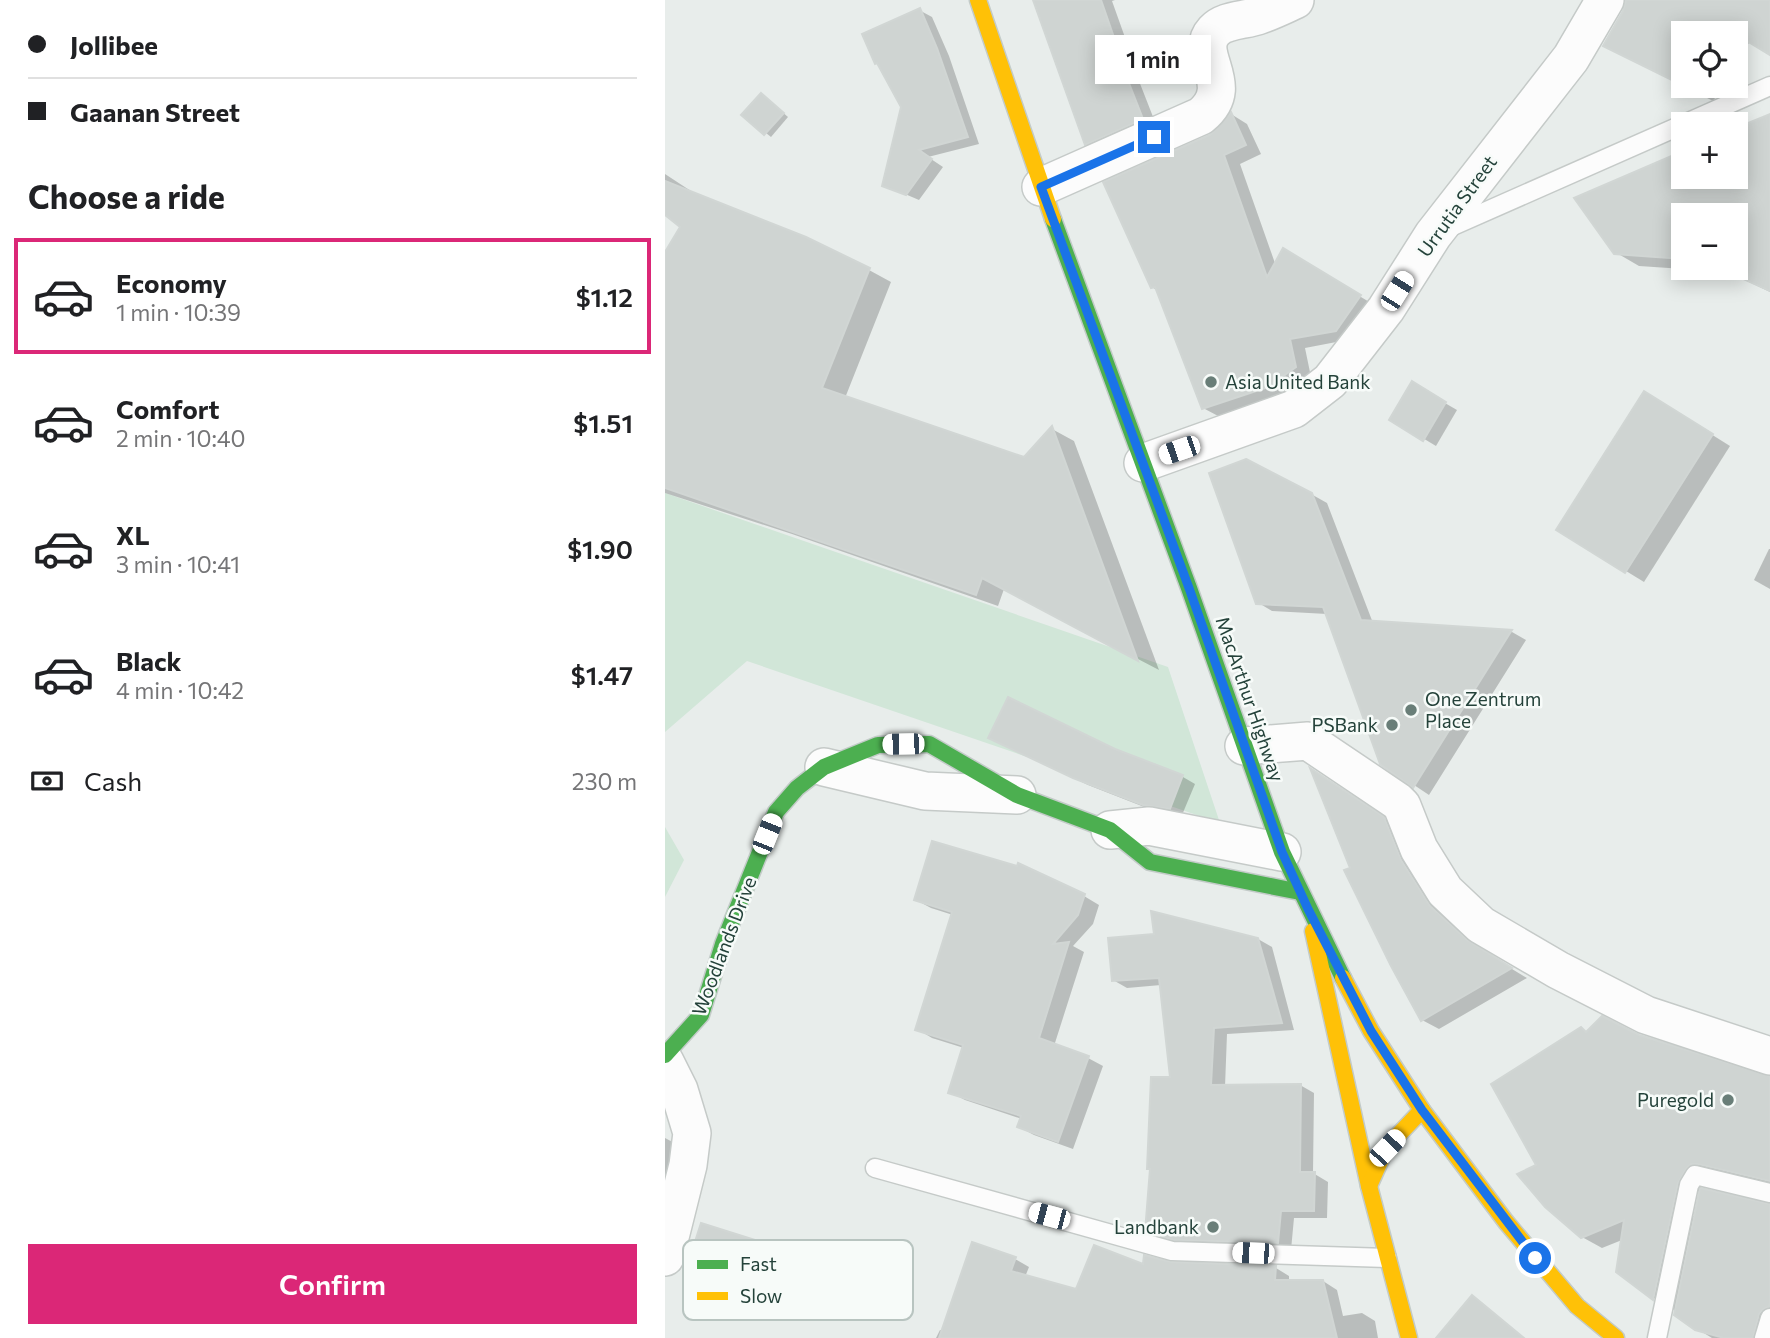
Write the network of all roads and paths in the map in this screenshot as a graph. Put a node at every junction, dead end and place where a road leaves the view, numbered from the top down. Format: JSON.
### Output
{"nodes":[{"id":1,"x":978,"y":0,"type":"edge"},
{"id":2,"x":1296,"y":0,"type":"edge"},
{"id":3,"x":1605,"y":0,"type":"edge"},
{"id":4,"x":1770,"y":86,"type":"edge"},
{"id":5,"x":1041,"y":187,"type":"junction"},
{"id":6,"x":1433,"y":235,"type":"junction"},
{"id":7,"x":1143,"y":463,"type":"junction"},
{"id":8,"x":1244,"y":746,"type":"junction"},
{"id":9,"x":824,"y":767,"type":"joint"},
{"id":10,"x":1017,"y":795,"type":"joint"},
{"id":11,"x":1110,"y":830,"type":"junction"},
{"id":12,"x":1282,"y":852,"type":"junction"},
{"id":13,"x":1300,"y":892,"type":"junction"},
{"id":14,"x":1308,"y":909,"type":"junction"},
{"id":15,"x":665,"y":1055,"type":"edge"},
{"id":16,"x":1770,"y":1056,"type":"edge"},
{"id":17,"x":665,"y":1062,"type":"edge"},
{"id":18,"x":1422,"y":1110,"type":"junction"},
{"id":19,"x":875,"y":1168,"type":"dead end"},
{"id":20,"x":1369,"y":1186,"type":"junction"},
{"id":21,"x":1770,"y":1193,"type":"edge"},
{"id":22,"x":665,"y":1257,"type":"edge"},
{"id":23,"x":1387,"y":1258,"type":"junction"},
{"id":24,"x":1770,"y":1318,"type":"edge"},
{"id":25,"x":1409,"y":1338,"type":"edge"},
{"id":26,"x":1616,"y":1338,"type":"edge"},
{"id":27,"x":1657,"y":1338,"type":"edge"},
{"id":28,"x":1763,"y":1338,"type":"edge"}],
"edges":[{"from":1,"to":5,"type":"main road","name":"MacArthur Highway"},
{"from":2,"to":5,"type":"street"},
{"from":3,"to":6,"type":"street","name":"Urrutia Street"},
{"from":4,"to":6,"type":"lane"},
{"from":5,"to":7,"type":"main road","name":"MacArthur Highway"},
{"from":6,"to":7,"type":"street","name":"Urrutia Street"},
{"from":7,"to":8,"type":"main road","name":"MacArthur Highway"},
{"from":8,"to":12,"type":"main road","name":"MacArthur Highway"},
{"from":8,"to":16,"type":"street"},
{"from":9,"to":10,"type":"street","name":"Woodlands Drive"},
{"from":9,"to":15,"type":"main road","name":"Woodlands Drive"},
{"from":10,"to":11,"type":"main road","name":"Woodlands Drive"},
{"from":11,"to":12,"type":"street","name":"Woodlands Drive"},
{"from":11,"to":13,"type":"main road","name":"Woodlands Drive"},
{"from":12,"to":13,"type":"main road","name":"MacArthur Highway"},
{"from":13,"to":14,"type":"main road","name":"MacArthur Highway"},
{"from":14,"to":18,"type":"main road","name":"MacArthur Highway"},
{"from":14,"to":20,"type":"main road"},
{"from":17,"to":22,"type":"street"},
{"from":18,"to":20,"type":"main road"},
{"from":18,"to":26,"type":"main road","name":"MacArthur Highway"},
{"from":19,"to":23,"type":"lane"},
{"from":20,"to":23,"type":"main road"},
{"from":21,"to":27,"type":"lane"},
{"from":23,"to":25,"type":"main road"},
{"from":24,"to":28,"type":"lane"}]}
